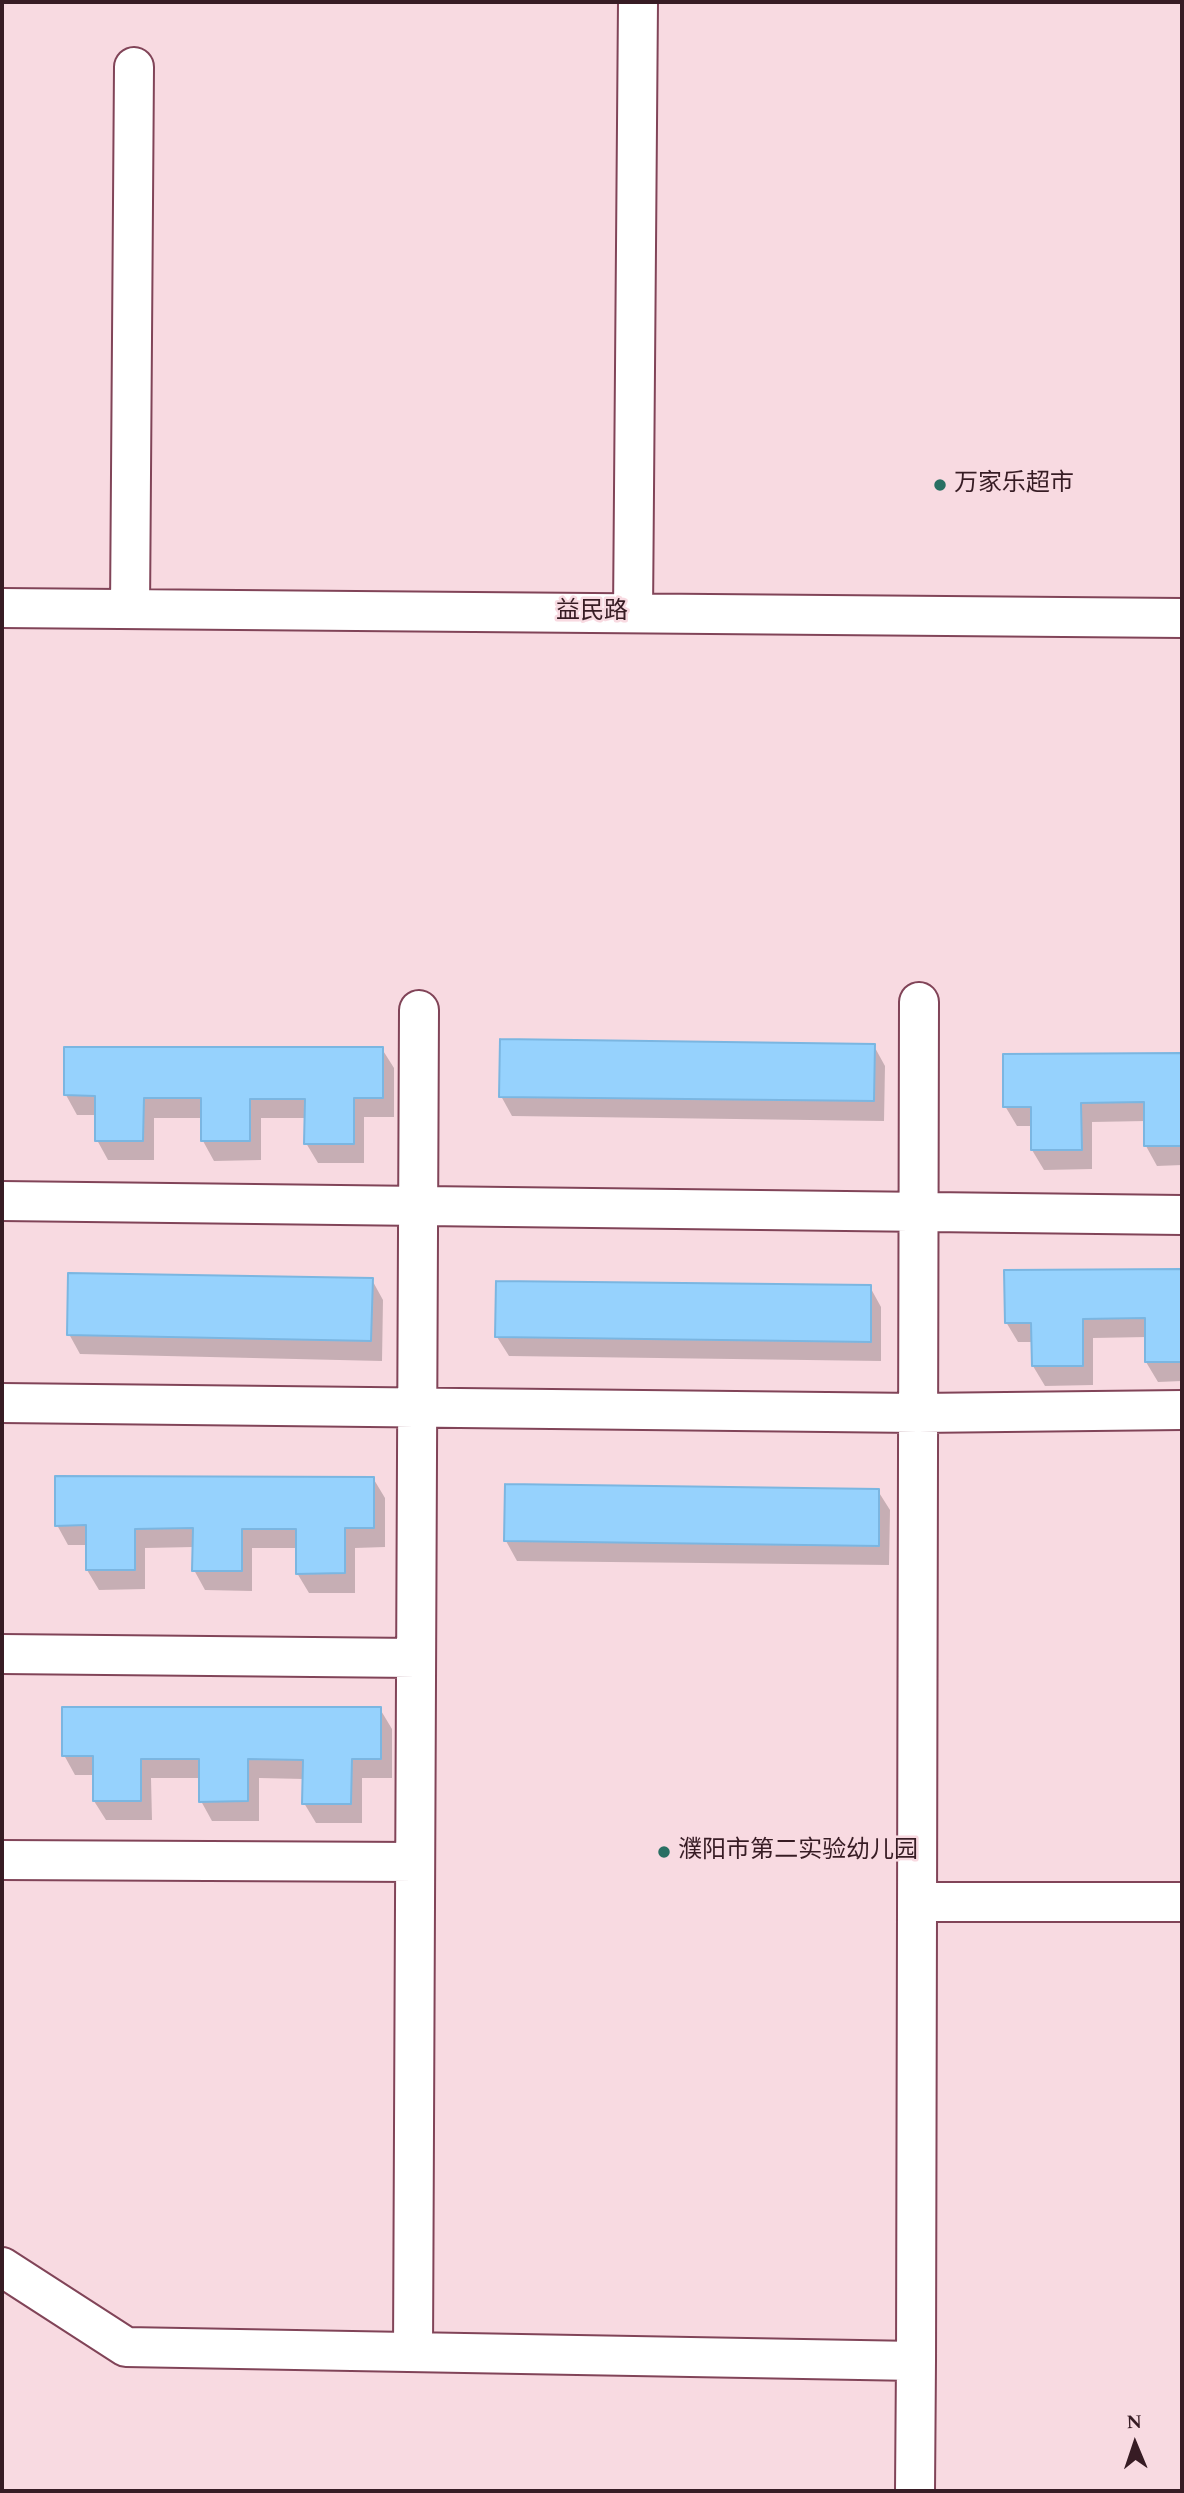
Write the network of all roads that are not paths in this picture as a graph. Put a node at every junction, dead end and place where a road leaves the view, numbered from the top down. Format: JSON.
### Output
{"nodes":[{"id":1,"x":638,"y":2,"type":"edge"},
{"id":2,"x":134,"y":67,"type":"dead end"},
{"id":3,"x":2,"y":608,"type":"edge"},
{"id":4,"x":130,"y":610,"type":"junction"},
{"id":5,"x":633,"y":613,"type":"junction"},
{"id":6,"x":1182,"y":618,"type":"edge"},
{"id":7,"x":919,"y":1002,"type":"dead end"},
{"id":8,"x":419,"y":1010,"type":"dead end"},
{"id":9,"x":2,"y":1201,"type":"edge"},
{"id":10,"x":418,"y":1206,"type":"junction"},
{"id":11,"x":919,"y":1212,"type":"junction"},
{"id":12,"x":1182,"y":1215,"type":"edge"},
{"id":13,"x":2,"y":1403,"type":"edge"},
{"id":14,"x":417,"y":1408,"type":"junction"},
{"id":15,"x":1182,"y":1410,"type":"edge"},
{"id":16,"x":918,"y":1413,"type":"junction"},
{"id":17,"x":2,"y":1654,"type":"edge"},
{"id":18,"x":416,"y":1658,"type":"junction"},
{"id":19,"x":2,"y":1860,"type":"edge"},
{"id":20,"x":415,"y":1862,"type":"junction"},
{"id":21,"x":1182,"y":1901,"type":"edge"},
{"id":22,"x":919,"y":1902,"type":"junction"},
{"id":23,"x":2,"y":2267,"type":"edge"},
{"id":24,"x":413,"y":2352,"type":"junction"},
{"id":25,"x":916,"y":2361,"type":"junction"},
{"id":26,"x":915,"y":2491,"type":"edge"}],
"edges":[{"from":1,"to":5,"type":"street"},
{"from":2,"to":4,"type":"street"},
{"from":3,"to":4,"type":"street","name":"益民路"},
{"from":4,"to":5,"type":"street","name":"益民路"},
{"from":5,"to":6,"type":"street","name":"益民路"},
{"from":7,"to":11,"type":"street"},
{"from":8,"to":10,"type":"street"},
{"from":9,"to":10,"type":"street"},
{"from":10,"to":11,"type":"street"},
{"from":10,"to":14,"type":"street"},
{"from":11,"to":12,"type":"street"},
{"from":11,"to":16,"type":"street"},
{"from":13,"to":14,"type":"street"},
{"from":14,"to":16,"type":"street"},
{"from":14,"to":18,"type":"street"},
{"from":15,"to":16,"type":"street"},
{"from":16,"to":22,"type":"street"},
{"from":17,"to":18,"type":"street"},
{"from":18,"to":20,"type":"street"},
{"from":19,"to":20,"type":"street"},
{"from":20,"to":24,"type":"street"},
{"from":21,"to":22,"type":"street"},
{"from":22,"to":25,"type":"street"},
{"from":23,"to":24,"type":"street"},
{"from":24,"to":25,"type":"street"},
{"from":25,"to":26,"type":"street"}]}
